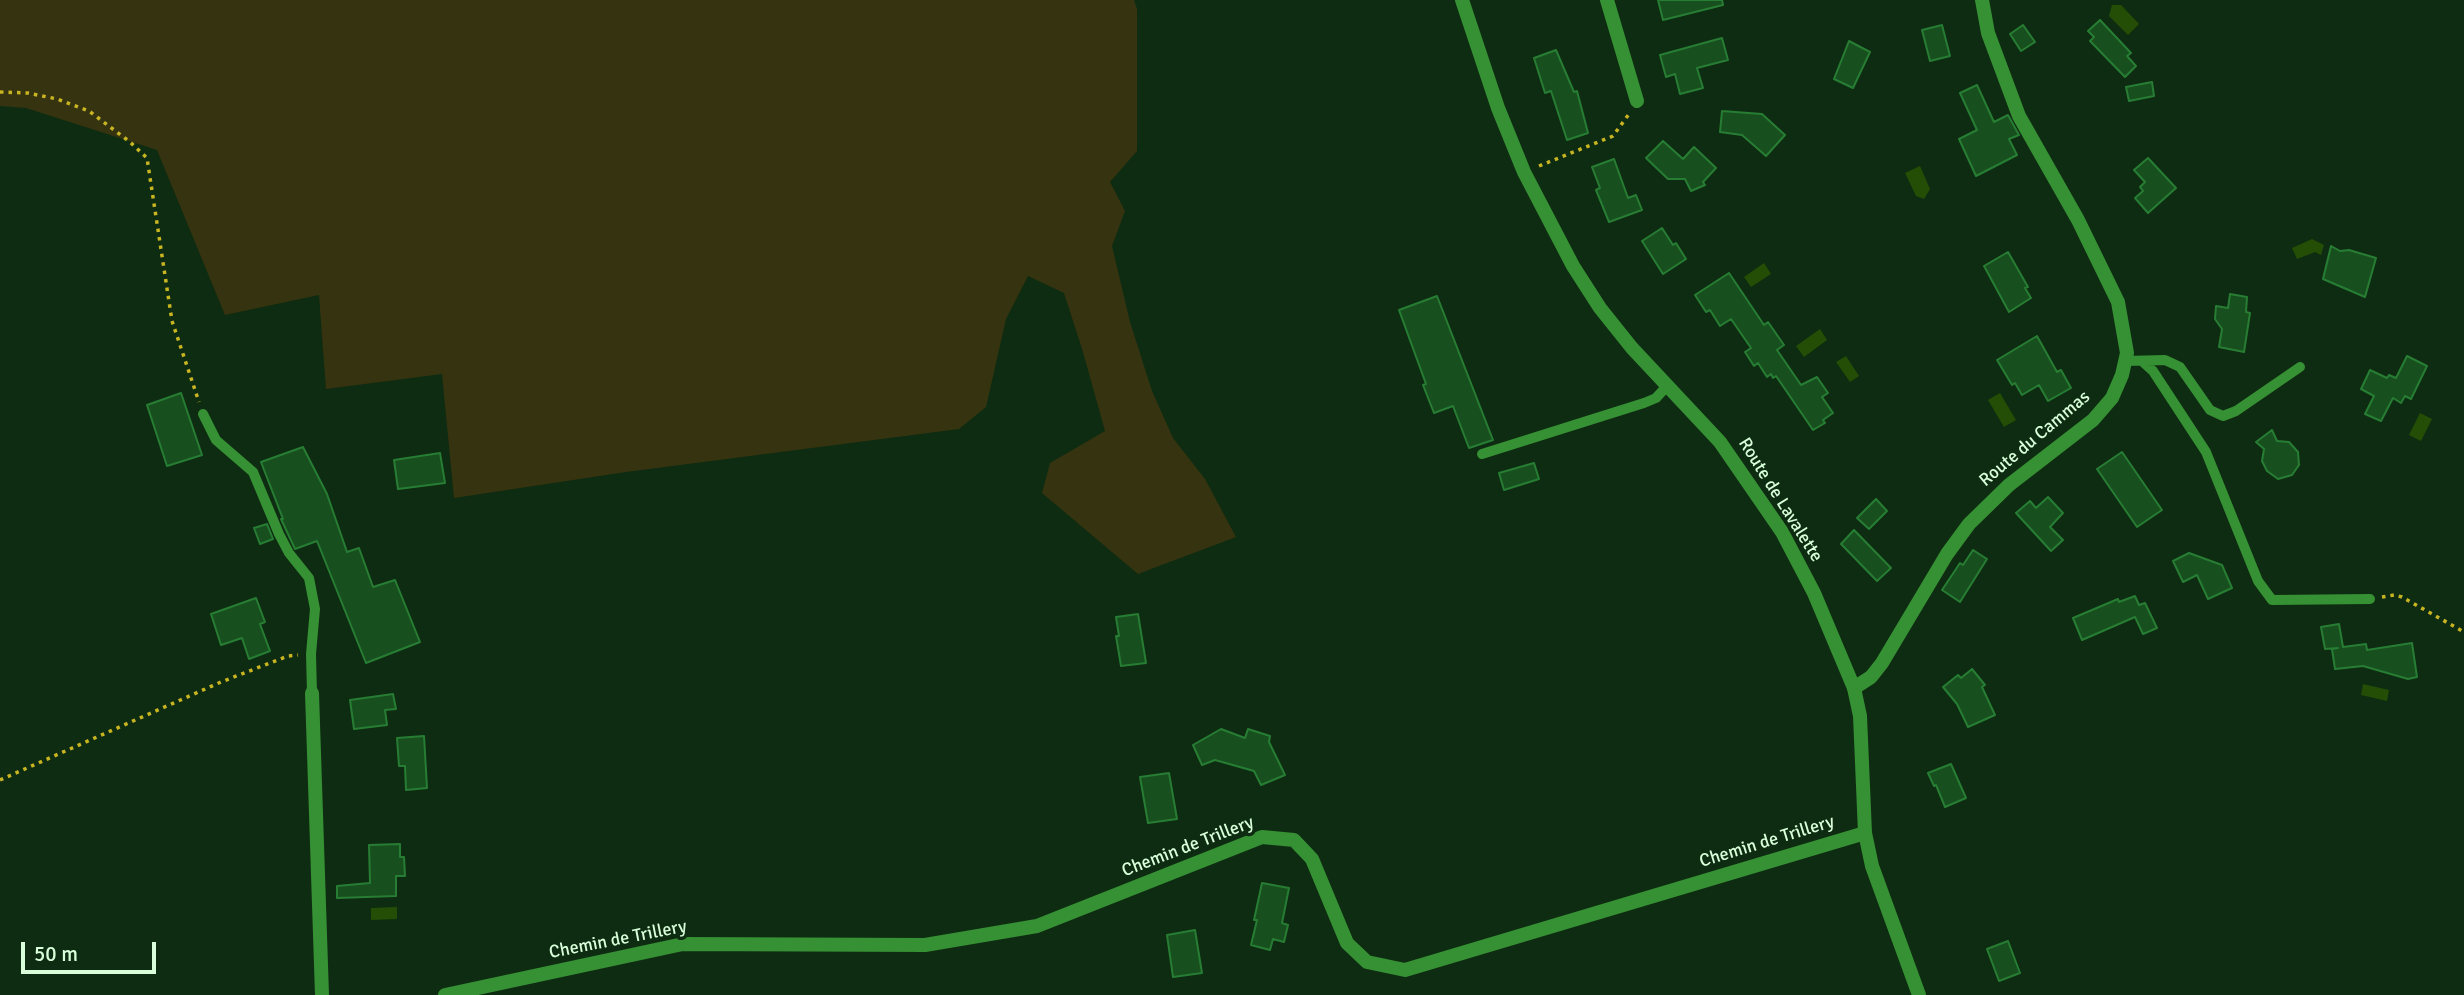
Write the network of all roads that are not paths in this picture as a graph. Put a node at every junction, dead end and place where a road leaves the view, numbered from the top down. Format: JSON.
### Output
{"nodes":[{"id":1,"x":1462,"y":0,"type":"edge"},
{"id":2,"x":1607,"y":0,"type":"edge"},
{"id":3,"x":1982,"y":0,"type":"edge"},
{"id":4,"x":1637,"y":101,"type":"road end"},
{"id":5,"x":2142,"y":360,"type":"junction"},
{"id":6,"x":2125,"y":361,"type":"junction"},
{"id":7,"x":2300,"y":367,"type":"dead end"},
{"id":8,"x":1668,"y":385,"type":"junction"},
{"id":9,"x":203,"y":414,"type":"road end"},
{"id":10,"x":1482,"y":454,"type":"dead end"},
{"id":11,"x":2370,"y":599,"type":"road end"},
{"id":12,"x":1854,"y":688,"type":"junction"},
{"id":13,"x":312,"y":693,"type":"joint"},
{"id":14,"x":1865,"y":833,"type":"junction"},
{"id":15,"x":322,"y":995,"type":"edge"},
{"id":16,"x":444,"y":995,"type":"edge"},
{"id":17,"x":1919,"y":995,"type":"edge"}],
"edges":[{"from":1,"to":8,"type":"street","name":"Route de Lavalette"},
{"from":2,"to":4,"type":"street"},
{"from":3,"to":6,"type":"street","name":"Route du Cammas"},
{"from":5,"to":6,"type":"lane"},
{"from":5,"to":7,"type":"lane"},
{"from":5,"to":11,"type":"lane"},
{"from":6,"to":12,"type":"street","name":"Route du Cammas"},
{"from":8,"to":10,"type":"lane"},
{"from":8,"to":12,"type":"street","name":"Route de Lavalette"},
{"from":9,"to":13,"type":"lane"},
{"from":12,"to":14,"type":"street","name":"Route de Lavalette"},
{"from":13,"to":15,"type":"street"},
{"from":14,"to":16,"type":"street","name":"Chemin de Trillery"},
{"from":14,"to":17,"type":"street","name":"Route de Lavalette"}]}
